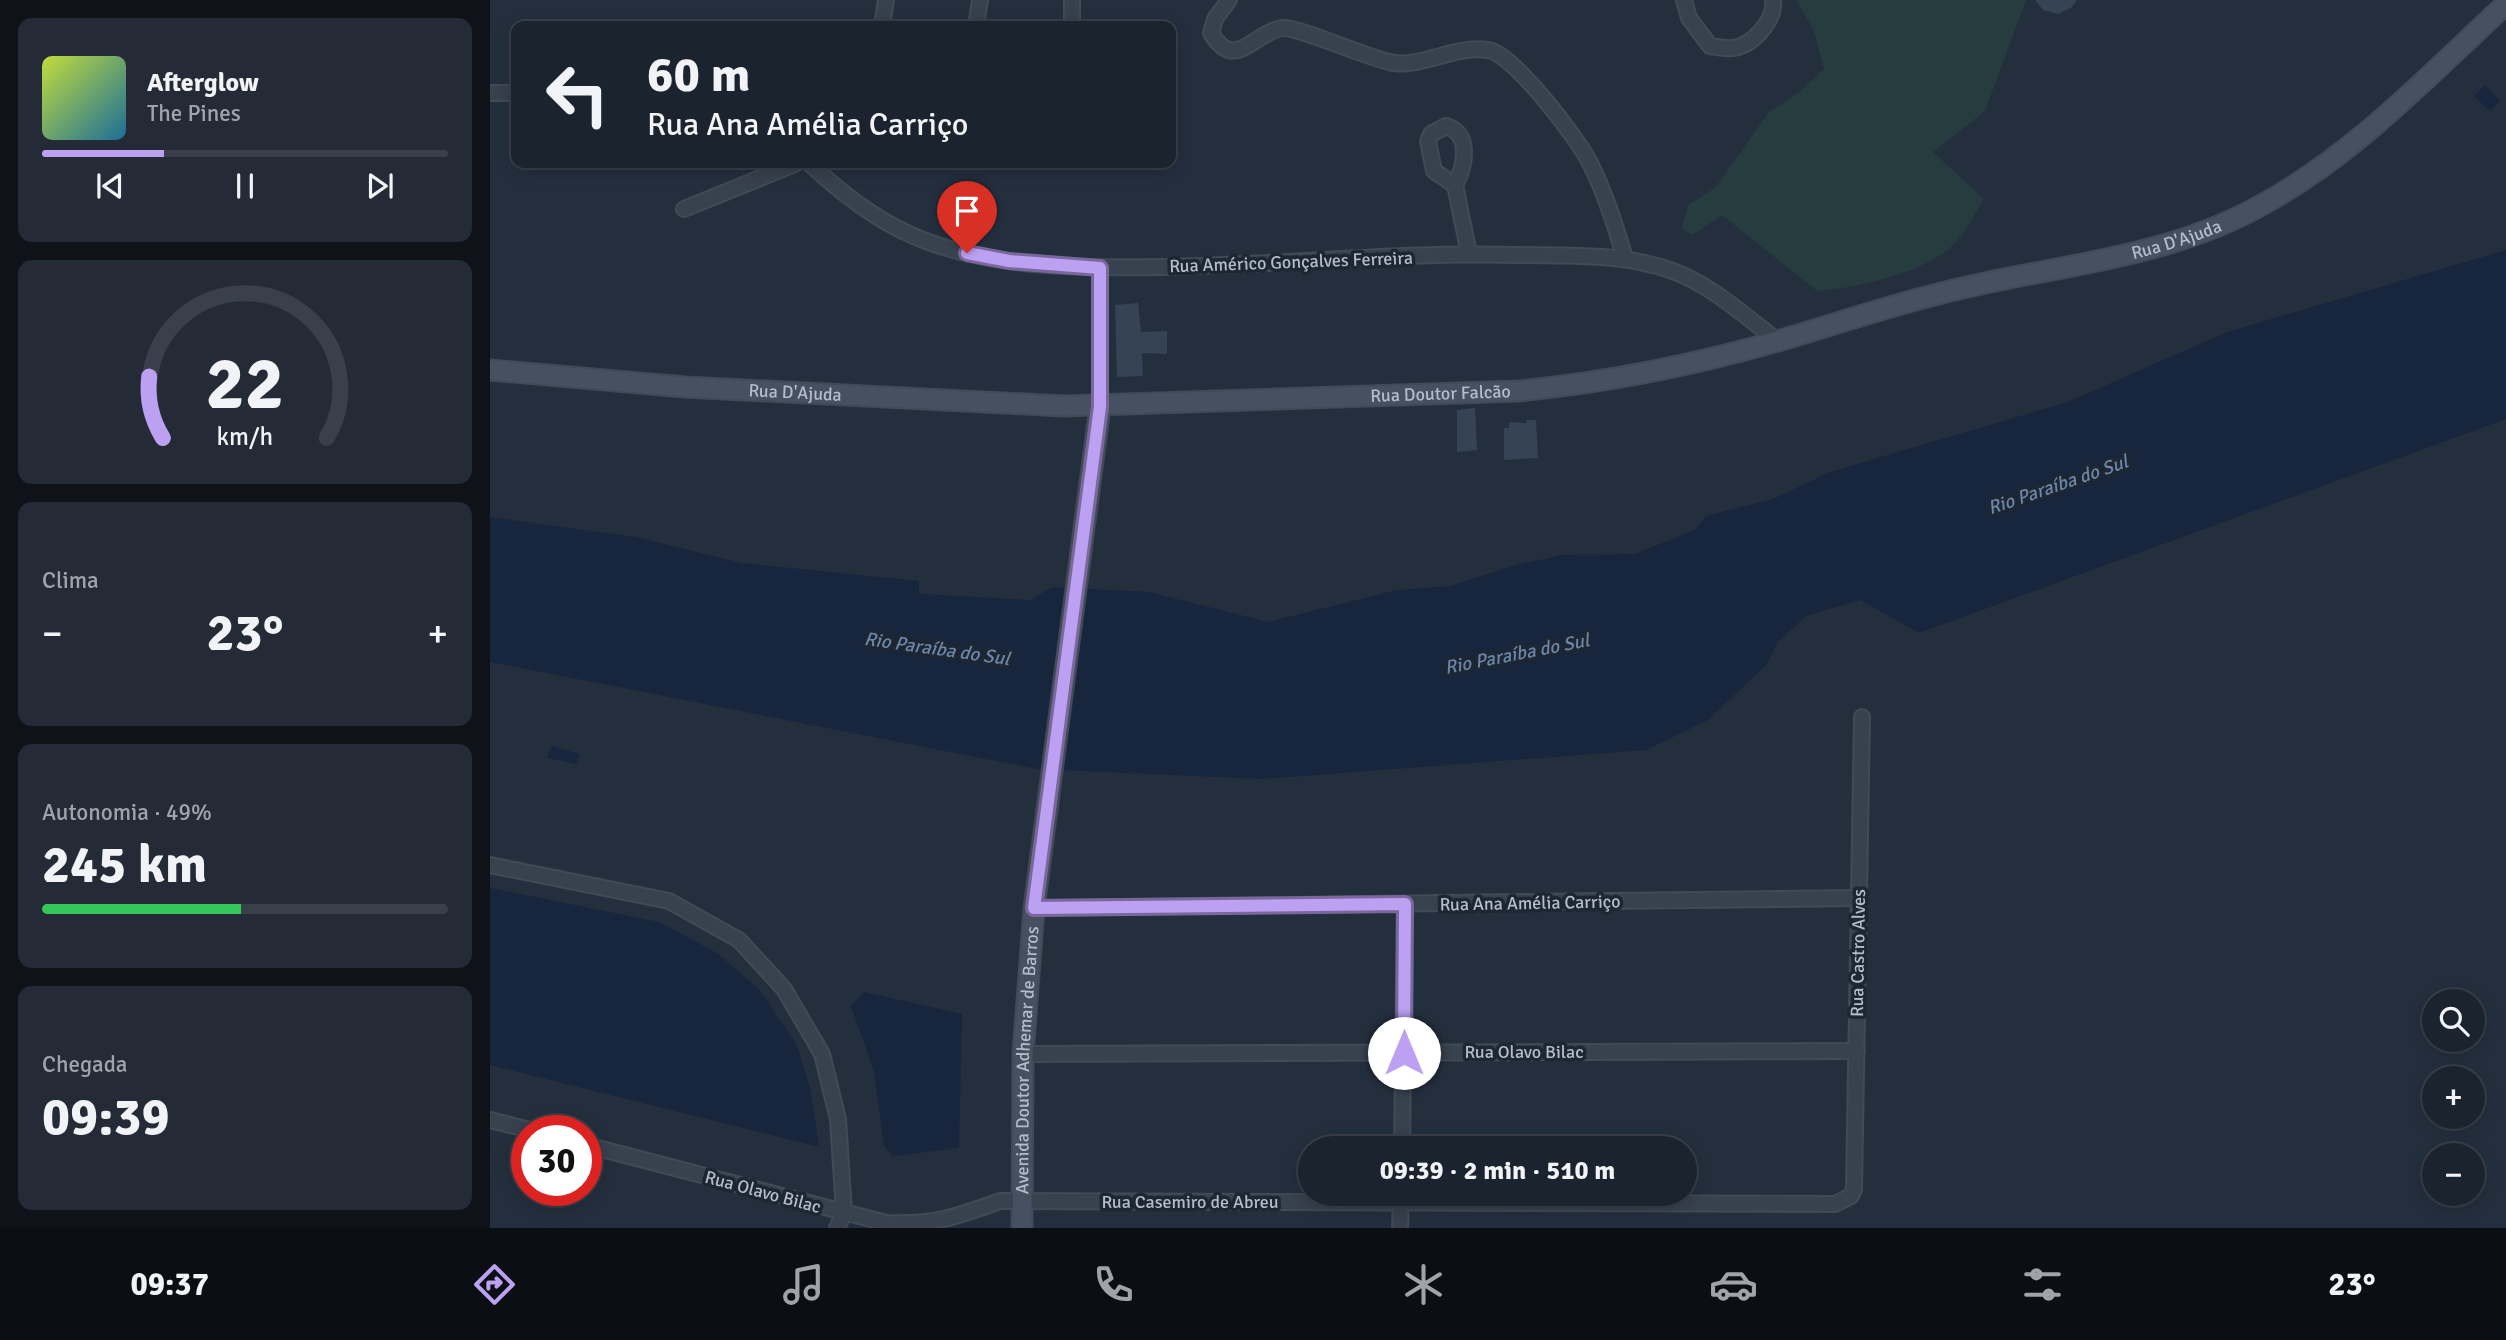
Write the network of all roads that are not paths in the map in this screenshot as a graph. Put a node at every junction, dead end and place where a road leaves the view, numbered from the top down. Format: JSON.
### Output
{"nodes":[{"id":1,"x":886,"y":0,"type":"edge"},
{"id":2,"x":980,"y":0,"type":"edge"},
{"id":3,"x":1072,"y":0,"type":"edge"},
{"id":4,"x":1229,"y":0,"type":"edge"},
{"id":5,"x":1685,"y":0,"type":"edge"},
{"id":6,"x":1773,"y":0,"type":"edge"},
{"id":7,"x":2506,"y":4,"type":"edge"},
{"id":8,"x":883,"y":21,"type":"edge"},
{"id":9,"x":977,"y":21,"type":"edge"},
{"id":10,"x":1072,"y":21,"type":"edge"},
{"id":11,"x":490,"y":93,"type":"edge"},
{"id":12,"x":511,"y":93,"type":"edge"},
{"id":13,"x":785,"y":168,"type":"edge"},
{"id":14,"x":814,"y":168,"type":"edge"},
{"id":15,"x":1455,"y":185,"type":"dead end"},
{"id":16,"x":684,"y":209,"type":"dead end"},
{"id":17,"x":1469,"y":254,"type":"junction"},
{"id":18,"x":1625,"y":258,"type":"junction"},
{"id":19,"x":1100,"y":268,"type":"junction"},
{"id":20,"x":1778,"y":341,"type":"junction"},
{"id":21,"x":490,"y":370,"type":"edge"},
{"id":22,"x":1100,"y":407,"type":"junction"},
{"id":23,"x":1862,"y":717,"type":"dead end"},
{"id":24,"x":490,"y":865,"type":"edge"},
{"id":25,"x":1858,"y":898,"type":"junction"},
{"id":26,"x":1405,"y":904,"type":"junction"},
{"id":27,"x":1034,"y":908,"type":"junction"},
{"id":28,"x":1857,"y":1051,"type":"junction"},
{"id":29,"x":1404,"y":1053,"type":"junction"},
{"id":30,"x":1023,"y":1054,"type":"junction"},
{"id":31,"x":490,"y":1120,"type":"edge"},
{"id":32,"x":511,"y":1125,"type":"edge"},
{"id":33,"x":1402,"y":1136,"type":"edge"},
{"id":34,"x":602,"y":1149,"type":"edge"},
{"id":35,"x":1854,"y":1189,"type":"joint"},
{"id":36,"x":1298,"y":1200,"type":"edge"},
{"id":37,"x":1022,"y":1201,"type":"junction"},
{"id":38,"x":1697,"y":1202,"type":"edge"},
{"id":39,"x":1401,"y":1206,"type":"edge"},
{"id":40,"x":844,"y":1213,"type":"junction"},
{"id":41,"x":837,"y":1228,"type":"edge"},
{"id":42,"x":1022,"y":1228,"type":"edge"},
{"id":43,"x":1400,"y":1228,"type":"edge"}],
"edges":[{"from":1,"to":8,"type":"street"},
{"from":2,"to":9,"type":"street"},
{"from":3,"to":10,"type":"street"},
{"from":4,"to":18,"type":"street"},
{"from":5,"to":6,"type":"street"},
{"from":7,"to":20,"type":"main road","name":"Rua D'Ajuda"},
{"from":11,"to":12,"type":"street"},
{"from":13,"to":16,"type":"street"},
{"from":14,"to":19,"type":"street","name":"Rua Américo Gonçalves Ferreira"},
{"from":15,"to":17,"type":"street"},
{"from":17,"to":18,"type":"street","name":"Rua Américo Gonçalves Ferreira"},
{"from":17,"to":19,"type":"street","name":"Rua Américo Gonçalves Ferreira"},
{"from":18,"to":20,"type":"street","name":"Rua Américo Gonçalves Ferreira"},
{"from":19,"to":22,"type":"street","name":"Avenida Doutor Adhemar de Barros"},
{"from":20,"to":22,"type":"main road","name":"Rua Doutor Falcão"},
{"from":21,"to":22,"type":"main road","name":"Rua D'Ajuda"},
{"from":22,"to":27,"type":"main road","name":"Avenida Doutor Adhemar de Barros"},
{"from":23,"to":25,"type":"street","name":"Rua Castro Alves"},
{"from":24,"to":40,"type":"street"},
{"from":25,"to":26,"type":"street","name":"Rua Ana Amélia Carriço"},
{"from":25,"to":28,"type":"street","name":"Rua Castro Alves"},
{"from":26,"to":27,"type":"street","name":"Rua Ana Amélia Carriço"},
{"from":26,"to":29,"type":"street"},
{"from":27,"to":30,"type":"main road","name":"Avenida Doutor Adhemar de Barros"},
{"from":28,"to":29,"type":"street","name":"Rua Olavo Bilac"},
{"from":28,"to":35,"type":"street","name":"Rua Castro Alves"},
{"from":29,"to":30,"type":"street","name":"Rua Olavo Bilac"},
{"from":29,"to":33,"type":"street"},
{"from":30,"to":37,"type":"main road","name":"Avenida Doutor Adhemar de Barros"},
{"from":31,"to":32,"type":"street"},
{"from":34,"to":40,"type":"street","name":"Rua Olavo Bilac"},
{"from":35,"to":38,"type":"street","name":"Rua Casemiro de Abreu"},
{"from":36,"to":37,"type":"street","name":"Rua Casemiro de Abreu"},
{"from":37,"to":40,"type":"street","name":"Rua Olavo Bilac"},
{"from":37,"to":42,"type":"main road","name":"Avenida Doutor Adhemar de Barros"},
{"from":39,"to":43,"type":"street"},
{"from":40,"to":41,"type":"street"}]}
